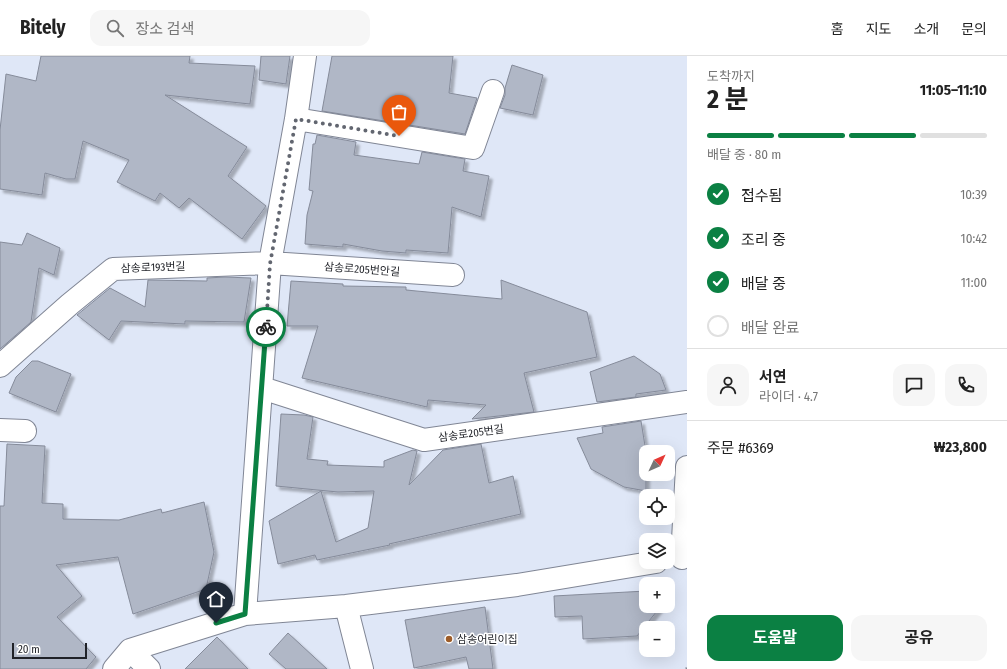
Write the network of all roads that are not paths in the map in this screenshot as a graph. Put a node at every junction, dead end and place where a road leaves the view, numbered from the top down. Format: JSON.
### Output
{"nodes":[{"id":1,"x":305,"y":56,"type":"edge"},
{"id":2,"x":493,"y":91,"type":"dead end"},
{"id":3,"x":296,"y":119,"type":"junction"},
{"id":4,"x":270,"y":264,"type":"junction"},
{"id":5,"x":453,"y":275,"type":"dead end"},
{"id":6,"x":0,"y":366,"type":"edge"},
{"id":7,"x":262,"y":388,"type":"junction"},
{"id":8,"x":687,"y":402,"type":"edge"},
{"id":9,"x":0,"y":430,"type":"edge"},
{"id":10,"x":25,"y":431,"type":"dead end"},
{"id":11,"x":687,"y":467,"type":"edge"},
{"id":12,"x":679,"y":559,"type":"edge"},
{"id":13,"x":639,"y":565,"type":"edge"},
{"id":14,"x":346,"y":606,"type":"junction"},
{"id":15,"x":245,"y":614,"type":"junction"},
{"id":16,"x":130,"y":650,"type":"junction"},
{"id":17,"x":114,"y":669,"type":"edge"},
{"id":18,"x":149,"y":669,"type":"edge"},
{"id":19,"x":362,"y":669,"type":"edge"}],
"edges":[{"from":1,"to":3,"type":"street"},
{"from":2,"to":3,"type":"street"},
{"from":3,"to":4,"type":"street"},
{"from":4,"to":5,"type":"street","name":"삼송로205번안길"},
{"from":4,"to":6,"type":"street","name":"삼송로193번길"},
{"from":4,"to":7,"type":"street"},
{"from":7,"to":8,"type":"street","name":"삼송로205번길"},
{"from":7,"to":15,"type":"street"},
{"from":9,"to":10,"type":"street"},
{"from":11,"to":12,"type":"street"},
{"from":13,"to":14,"type":"street"},
{"from":14,"to":15,"type":"street"},
{"from":14,"to":19,"type":"street"},
{"from":15,"to":16,"type":"street"},
{"from":16,"to":17,"type":"street"},
{"from":16,"to":18,"type":"street"}]}
